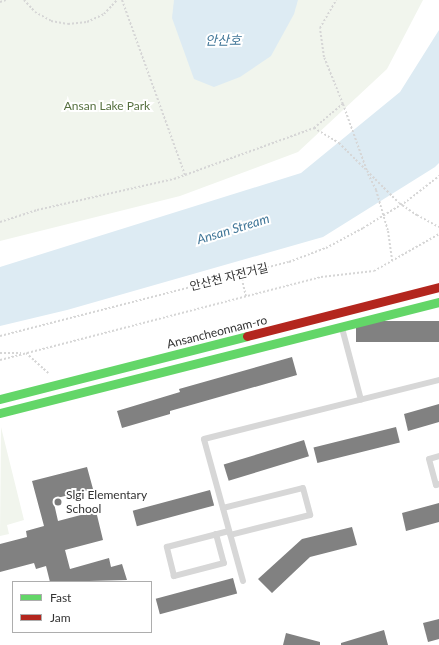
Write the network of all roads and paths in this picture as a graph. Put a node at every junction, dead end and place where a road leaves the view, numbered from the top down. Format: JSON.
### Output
{"nodes":[{"id":1,"x":6,"y":0,"type":"edge"},
{"id":2,"x":24,"y":0,"type":"edge"},
{"id":3,"x":117,"y":0,"type":"edge"},
{"id":4,"x":122,"y":0,"type":"edge"},
{"id":5,"x":336,"y":0,"type":"edge"},
{"id":6,"x":0,"y":2,"type":"edge"},
{"id":7,"x":343,"y":104,"type":"junction"},
{"id":8,"x":314,"y":128,"type":"junction"},
{"id":9,"x":367,"y":171,"type":"junction"},
{"id":10,"x":185,"y":175,"type":"junction"},
{"id":11,"x":439,"y":176,"type":"edge"},
{"id":12,"x":0,"y":222,"type":"edge"},
{"id":13,"x":439,"y":227,"type":"edge"},
{"id":14,"x":439,"y":234,"type":"edge"},
{"id":15,"x":392,"y":261,"type":"junction"},
{"id":16,"x":241,"y":274,"type":"junction"},
{"id":17,"x":439,"y":287,"type":"edge"},
{"id":18,"x":246,"y":297,"type":"junction"},
{"id":19,"x":439,"y":302,"type":"edge"},
{"id":20,"x":340,"y":312,"type":"junction"},
{"id":21,"x":342,"y":328,"type":"junction"},
{"id":22,"x":0,"y":336,"type":"edge"},
{"id":23,"x":0,"y":353,"type":"edge"},
{"id":24,"x":25,"y":353,"type":"junction"},
{"id":25,"x":0,"y":360,"type":"edge"},
{"id":26,"x":439,"y":380,"type":"edge"},
{"id":27,"x":62,"y":384,"type":"junction"},
{"id":28,"x":0,"y":399,"type":"edge"},
{"id":29,"x":361,"y":400,"type":"junction"},
{"id":30,"x":0,"y":413,"type":"edge"},
{"id":31,"x":439,"y":456,"type":"edge"},
{"id":32,"x":439,"y":484,"type":"edge"},
{"id":33,"x":223,"y":508,"type":"junction"},
{"id":34,"x":230,"y":533,"type":"junction"},
{"id":35,"x":216,"y":534,"type":"junction"},
{"id":36,"x":243,"y":581,"type":"dead end"}],
"edges":[{"from":1,"to":6,"type":"path"},
{"from":2,"to":3,"type":"path"},
{"from":4,"to":10,"type":"path"},
{"from":5,"to":7,"type":"path"},
{"from":7,"to":8,"type":"path"},
{"from":7,"to":9,"type":"path","bridge":true},
{"from":8,"to":9,"type":"path","bridge":true},
{"from":8,"to":10,"type":"path"},
{"from":9,"to":13,"type":"path","bridge":true},
{"from":9,"to":15,"type":"path","bridge":true},
{"from":10,"to":12,"type":"path"},
{"from":11,"to":16,"type":"path","name":"안산천 자전거길"},
{"from":14,"to":15,"type":"path"},
{"from":15,"to":18,"type":"path"},
{"from":16,"to":18,"type":"path"},
{"from":16,"to":22,"type":"path","name":"안산천 자전거길"},
{"from":17,"to":20,"type":"street","name":"Ansancheonnam-ro"},
{"from":18,"to":24,"type":"path"},
{"from":19,"to":21,"type":"street"},
{"from":20,"to":21,"type":"lane"},
{"from":20,"to":27,"type":"street","name":"Ansancheonnam-ro"},
{"from":21,"to":29,"type":"lane"},
{"from":21,"to":30,"type":"street"},
{"from":23,"to":24,"type":"path"},
{"from":24,"to":25,"type":"path"},
{"from":24,"to":27,"type":"path"},
{"from":26,"to":29,"type":"lane"},
{"from":27,"to":28,"type":"street","name":"Ansancheonnam-ro"},
{"from":29,"to":33,"type":"lane"},
{"from":31,"to":32,"type":"lane"},
{"from":33,"to":34,"type":"lane"},
{"from":33,"to":34,"type":"lane"},
{"from":34,"to":35,"type":"lane"},
{"from":34,"to":36,"type":"lane"},
{"from":35,"to":35,"type":"lane"}]}
